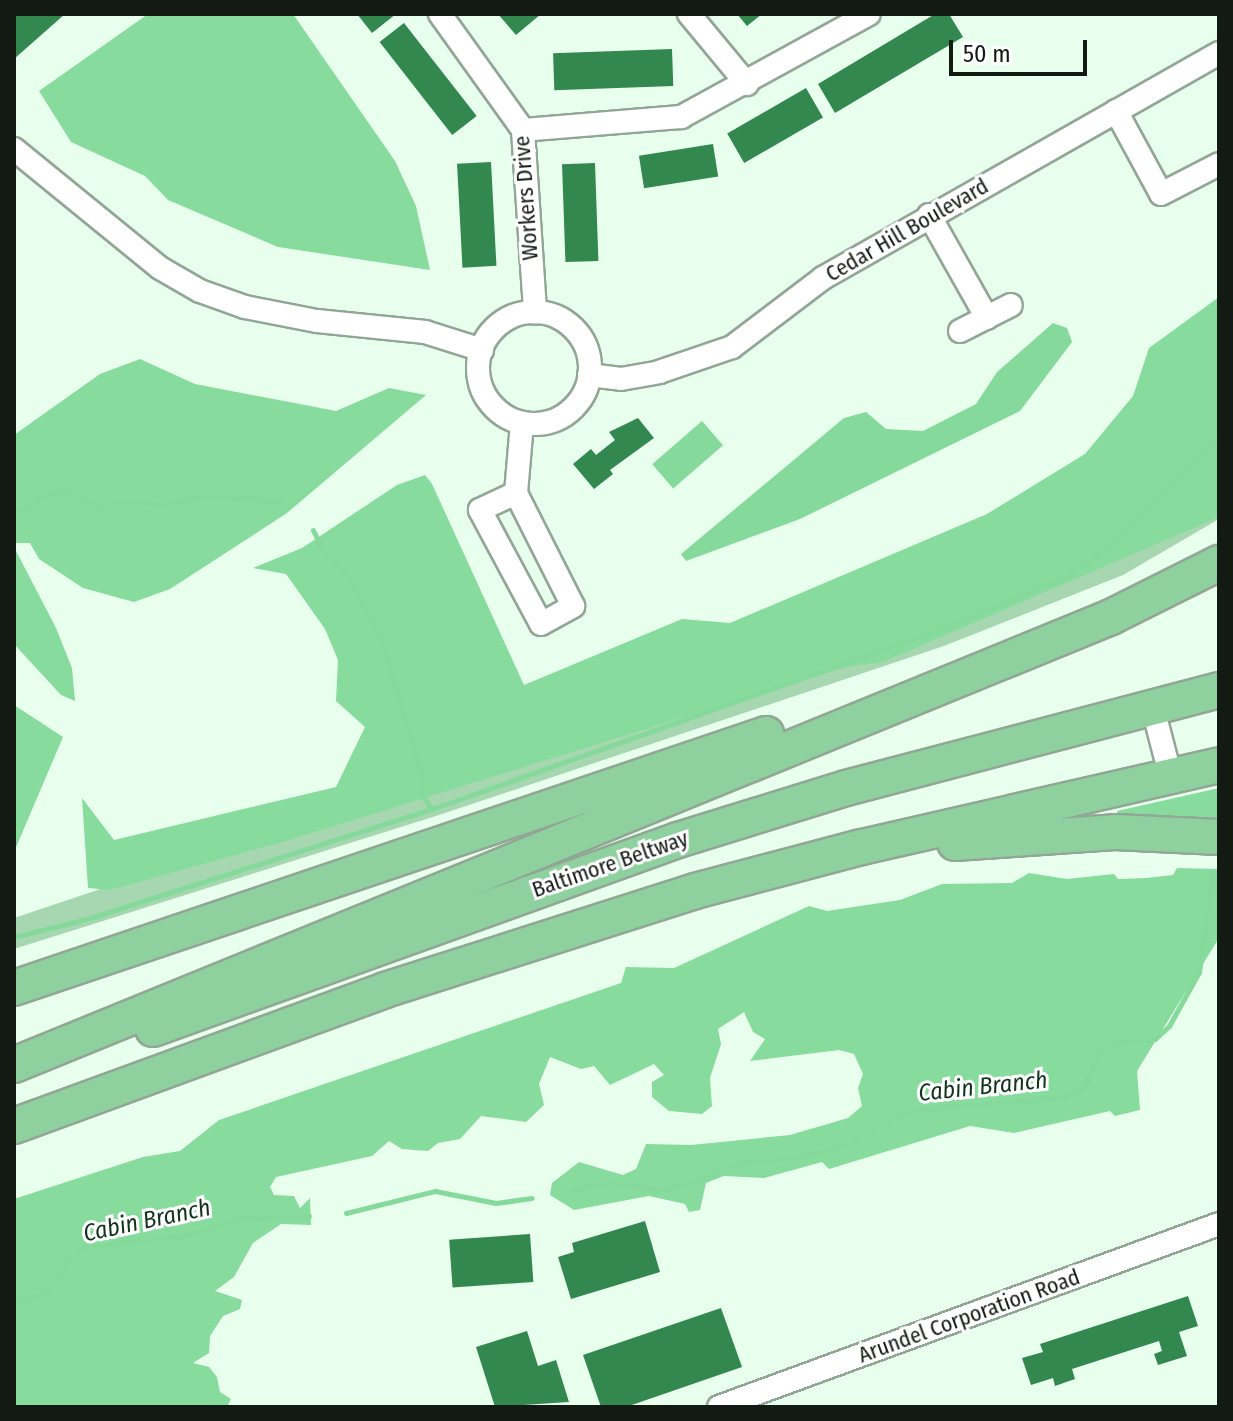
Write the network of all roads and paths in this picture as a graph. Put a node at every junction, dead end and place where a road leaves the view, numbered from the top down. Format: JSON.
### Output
{"nodes":[{"id":1,"x":440,"y":14,"type":"edge"},
{"id":2,"x":689,"y":14,"type":"edge"},
{"id":3,"x":869,"y":14,"type":"edge"},
{"id":4,"x":1219,"y":53,"type":"edge"},
{"id":5,"x":747,"y":84,"type":"junction"},
{"id":6,"x":1116,"y":111,"type":"junction"},
{"id":7,"x":523,"y":130,"type":"junction"},
{"id":8,"x":14,"y":149,"type":"edge"},
{"id":9,"x":1219,"y":164,"type":"edge"},
{"id":10,"x":929,"y":215,"type":"junction"},
{"id":11,"x":1011,"y":305,"type":"dead end"},
{"id":12,"x":535,"y":313,"type":"junction"},
{"id":13,"x":987,"y":318,"type":"junction"},
{"id":14,"x":960,"y":331,"type":"dead end"},
{"id":15,"x":482,"y":350,"type":"junction"},
{"id":16,"x":589,"y":375,"type":"junction"},
{"id":17,"x":522,"y":423,"type":"junction"},
{"id":18,"x":516,"y":493,"type":"junction"},
{"id":19,"x":1219,"y":563,"type":"edge"},
{"id":20,"x":1111,"y":617,"type":"junction"},
{"id":21,"x":1219,"y":690,"type":"edge"},
{"id":22,"x":1152,"y":705,"type":"junction"},
{"id":23,"x":1219,"y":765,"type":"edge"},
{"id":24,"x":1170,"y":774,"type":"junction"},
{"id":25,"x":1219,"y":837,"type":"edge"},
{"id":26,"x":695,"y":891,"type":"junction"},
{"id":27,"x":14,"y":988,"type":"edge"},
{"id":28,"x":14,"y":1065,"type":"edge"},
{"id":29,"x":14,"y":1078,"type":"edge"},
{"id":30,"x":14,"y":1126,"type":"edge"},
{"id":31,"x":1219,"y":1224,"type":"edge"},
{"id":32,"x":719,"y":1407,"type":"edge"}],
"edges":[{"from":1,"to":7,"type":"street","name":"Workers Drive"},
{"from":2,"to":5,"type":"street"},
{"from":3,"to":5,"type":"street"},
{"from":4,"to":6,"type":"street","name":"Cedar Hill Boulevard"},
{"from":5,"to":7,"type":"street"},
{"from":6,"to":9,"type":"street"},
{"from":6,"to":10,"type":"street","name":"Cedar Hill Boulevard"},
{"from":7,"to":12,"type":"street","name":"Workers Drive"},
{"from":8,"to":15,"type":"street"},
{"from":10,"to":13,"type":"street"},
{"from":10,"to":16,"type":"street","name":"Cedar Hill Boulevard"},
{"from":11,"to":13,"type":"street"},
{"from":12,"to":15,"type":"street"},
{"from":12,"to":16,"type":"street"},
{"from":13,"to":14,"type":"street"},
{"from":15,"to":17,"type":"street"},
{"from":16,"to":17,"type":"street"},
{"from":17,"to":18,"type":"street"},
{"from":18,"to":18,"type":"street"},
{"from":19,"to":20,"type":"highway"},
{"from":20,"to":27,"type":"highway"},
{"from":20,"to":28,"type":"highway"},
{"from":21,"to":22,"type":"highway","name":"Baltimore Beltway"},
{"from":22,"to":24,"type":"street"},
{"from":22,"to":29,"type":"highway","name":"Baltimore Beltway"},
{"from":23,"to":24,"type":"highway"},
{"from":24,"to":26,"type":"highway"},
{"from":25,"to":26,"type":"highway"},
{"from":26,"to":30,"type":"highway"},
{"from":31,"to":32,"type":"street","name":"Arundel Corporation Road"}]}
